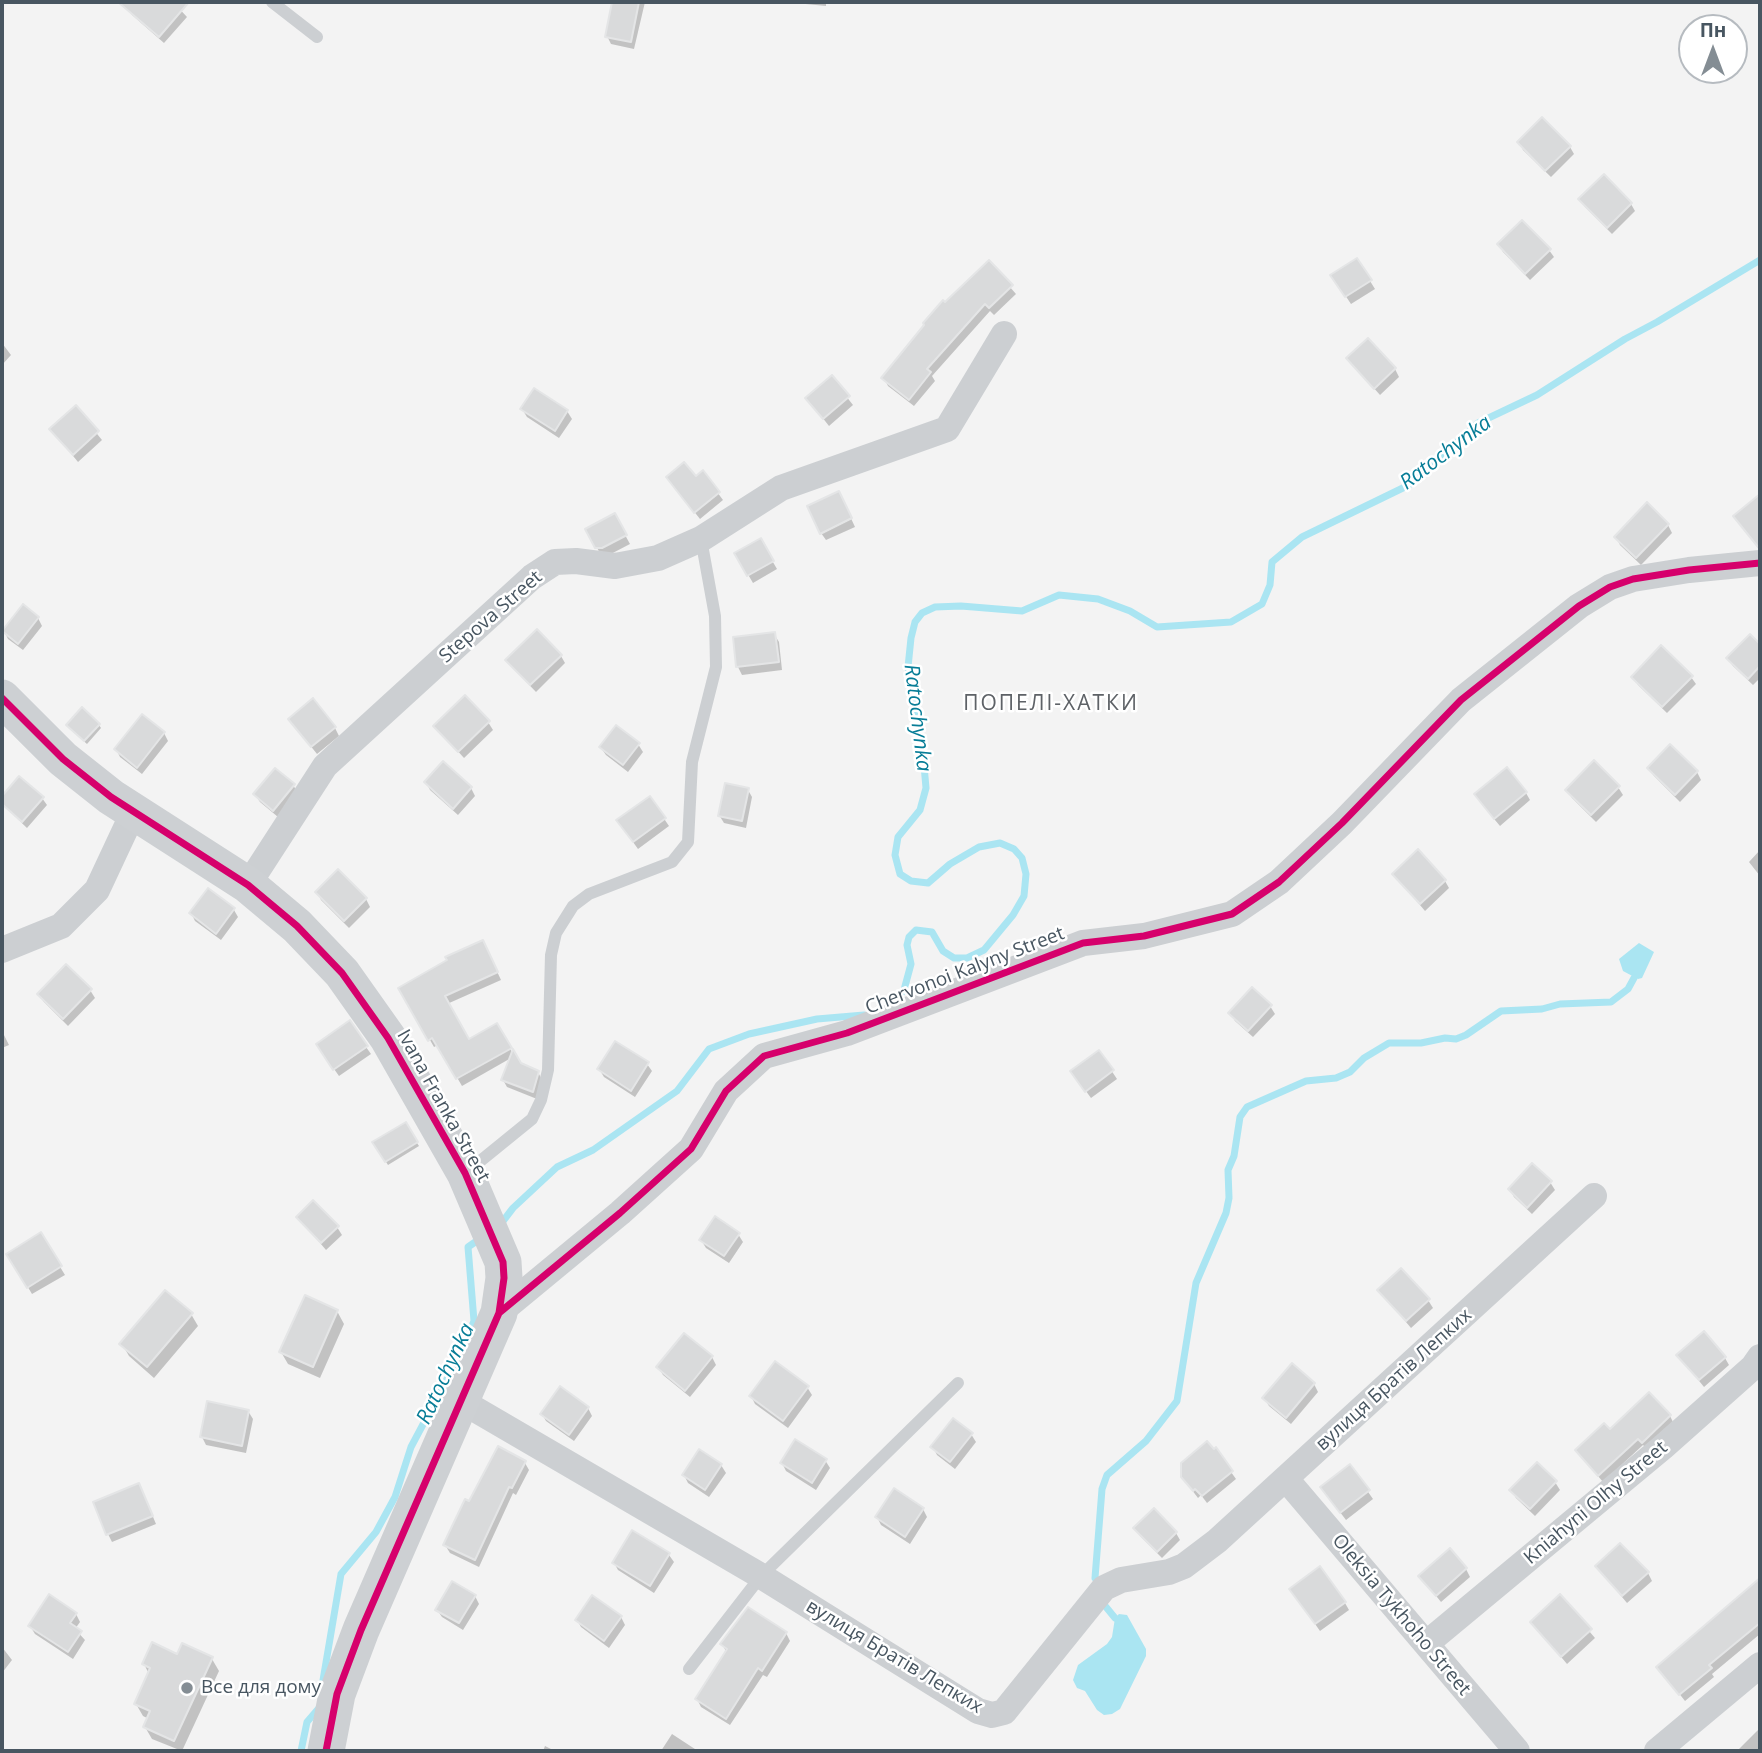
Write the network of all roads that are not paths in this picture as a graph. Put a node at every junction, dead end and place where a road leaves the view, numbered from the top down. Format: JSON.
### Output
{"nodes":[{"id":1,"x":272,"y":2,"type":"edge"},
{"id":2,"x":317,"y":37,"type":"dead end"},
{"id":3,"x":1004,"y":334,"type":"dead end"},
{"id":4,"x":701,"y":539,"type":"junction"},
{"id":5,"x":1760,"y":563,"type":"edge"},
{"id":6,"x":2,"y":698,"type":"edge"},
{"id":7,"x":133,"y":813,"type":"junction"},
{"id":8,"x":248,"y":885,"type":"junction"},
{"id":9,"x":2,"y":950,"type":"edge"},
{"id":10,"x":471,"y":1186,"type":"junction"},
{"id":11,"x":1594,"y":1196,"type":"dead end"},
{"id":12,"x":499,"y":1313,"type":"junction"},
{"id":13,"x":1760,"y":1357,"type":"edge"},
{"id":14,"x":958,"y":1383,"type":"dead end"},
{"id":15,"x":461,"y":1401,"type":"junction"},
{"id":16,"x":1286,"y":1479,"type":"junction"},
{"id":17,"x":761,"y":1576,"type":"junction"},
{"id":18,"x":1427,"y":1643,"type":"junction"},
{"id":19,"x":1760,"y":1665,"type":"edge"},
{"id":20,"x":689,"y":1669,"type":"dead end"},
{"id":21,"x":326,"y":1751,"type":"edge"},
{"id":22,"x":1517,"y":1751,"type":"edge"},
{"id":23,"x":1657,"y":1751,"type":"edge"}],
"edges":[{"from":1,"to":2,"type":"lane"},
{"from":3,"to":4,"type":"street","name":"Stepova Street"},
{"from":4,"to":8,"type":"street","name":"Stepova Street"},
{"from":4,"to":10,"type":"lane"},
{"from":5,"to":12,"type":"street","name":"Chervonoi Kalyny Street"},
{"from":6,"to":7,"type":"main road","name":"Ivana Franka Street"},
{"from":7,"to":8,"type":"main road","name":"Ivana Franka Street"},
{"from":7,"to":9,"type":"street"},
{"from":8,"to":10,"type":"main road","name":"Ivana Franka Street"},
{"from":10,"to":12,"type":"main road","name":"Ivana Franka Street"},
{"from":11,"to":16,"type":"street","name":"вулиця Братів Лепких"},
{"from":12,"to":15,"type":"main road","name":"Ivana Franka Street"},
{"from":13,"to":18,"type":"street","name":"Kniahyni Olhy Street"},
{"from":14,"to":17,"type":"lane"},
{"from":15,"to":17,"type":"street","name":"вулиця Братів Лепких"},
{"from":15,"to":21,"type":"main road","name":"Ivana Franka Street"},
{"from":16,"to":17,"type":"street","name":"вулиця Братів Лепких"},
{"from":16,"to":18,"type":"street","name":"Oleksia Tykhoho Street"},
{"from":17,"to":20,"type":"lane"},
{"from":18,"to":22,"type":"street","name":"Oleksia Tykhoho Street"},
{"from":19,"to":23,"type":"street"}]}
